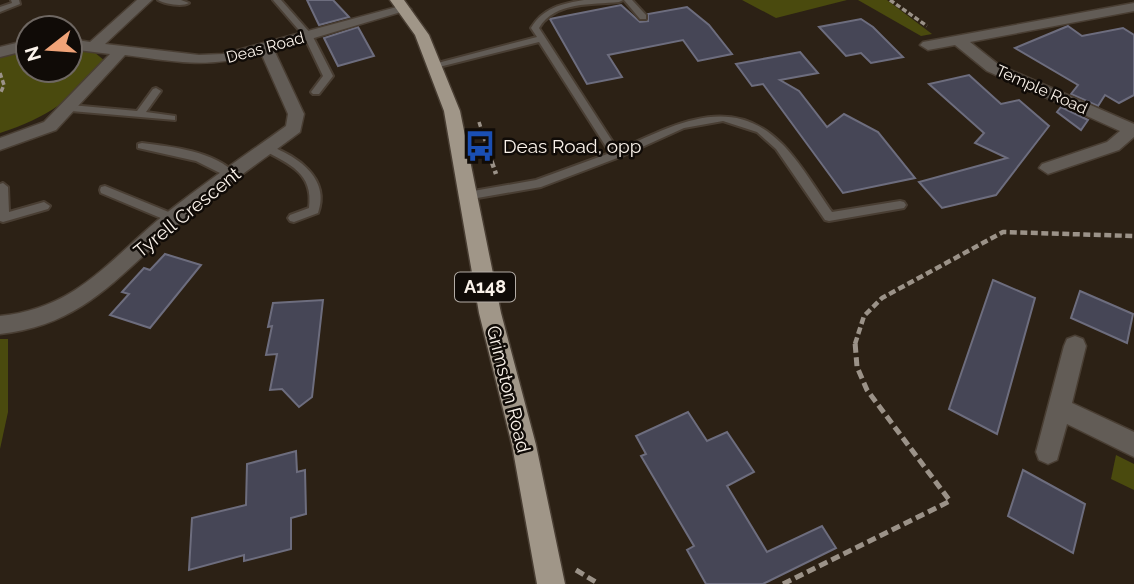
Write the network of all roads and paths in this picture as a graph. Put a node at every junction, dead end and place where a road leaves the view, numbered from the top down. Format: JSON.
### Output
{"nodes":[{"id":1,"x":15,"y":0,"type":"edge"},
{"id":2,"x":145,"y":0,"type":"edge"},
{"id":3,"x":162,"y":0,"type":"edge"},
{"id":4,"x":277,"y":0,"type":"edge"},
{"id":5,"x":619,"y":0,"type":"edge"},
{"id":6,"x":628,"y":0,"type":"edge"},
{"id":7,"x":890,"y":0,"type":"edge"},
{"id":8,"x":186,"y":3,"type":"dead end"},
{"id":9,"x":400,"y":4,"type":"edge"},
{"id":10,"x":1134,"y":7,"type":"edge"},
{"id":11,"x":0,"y":10,"type":"edge"},
{"id":12,"x":643,"y":17,"type":"dead end"},
{"id":13,"x":308,"y":35,"type":"junction"},
{"id":14,"x":540,"y":39,"type":"junction"},
{"id":15,"x":952,"y":40,"type":"junction"},
{"id":16,"x":84,"y":45,"type":"edge"},
{"id":17,"x":928,"y":45,"type":"dead end"},
{"id":18,"x":95,"y":46,"type":"junction"},
{"id":19,"x":266,"y":48,"type":"junction"},
{"id":20,"x":123,"y":49,"type":"junction"},
{"id":21,"x":435,"y":65,"type":"junction"},
{"id":22,"x":0,"y":73,"type":"edge"},
{"id":23,"x":156,"y":91,"type":"dead end"},
{"id":24,"x":316,"y":92,"type":"dead end"},
{"id":25,"x":0,"y":94,"type":"edge"},
{"id":26,"x":71,"y":107,"type":"junction"},
{"id":27,"x":139,"y":115,"type":"junction"},
{"id":28,"x":172,"y":118,"type":"dead end"},
{"id":29,"x":1133,"y":130,"type":"edge"},
{"id":30,"x":0,"y":144,"type":"edge"},
{"id":31,"x":142,"y":146,"type":"dead end"},
{"id":32,"x":267,"y":148,"type":"junction"},
{"id":33,"x":617,"y":155,"type":"junction"},
{"id":34,"x":1048,"y":168,"type":"dead end"},
{"id":35,"x":232,"y":174,"type":"junction"},
{"id":36,"x":3,"y":187,"type":"dead end"},
{"id":37,"x":105,"y":190,"type":"dead end"},
{"id":38,"x":466,"y":196,"type":"junction"},
{"id":39,"x":44,"y":205,"type":"dead end"},
{"id":40,"x":900,"y":205,"type":"dead end"},
{"id":41,"x":172,"y":218,"type":"junction"},
{"id":42,"x":294,"y":218,"type":"dead end"},
{"id":43,"x":1134,"y":236,"type":"edge"},
{"id":44,"x":0,"y":325,"type":"edge"},
{"id":45,"x":1075,"y":346,"type":"dead end"},
{"id":46,"x":1061,"y":409,"type":"junction"},
{"id":47,"x":1134,"y":444,"type":"edge"},
{"id":48,"x":1048,"y":452,"type":"dead end"},
{"id":49,"x":551,"y":584,"type":"edge"},
{"id":50,"x":783,"y":584,"type":"edge"}],
"edges":[{"from":1,"to":11,"type":"lane"},
{"from":2,"to":18,"type":"street"},
{"from":3,"to":8,"type":"lane"},
{"from":4,"to":13,"type":"lane"},
{"from":5,"to":14,"type":"lane"},
{"from":6,"to":12,"type":"lane"},
{"from":7,"to":15,"type":"path"},
{"from":9,"to":13,"type":"street","name":"Deas Road"},
{"from":9,"to":21,"type":"main road","name":"Grimston Road","number":"A148"},
{"from":10,"to":15,"type":"street"},
{"from":13,"to":19,"type":"street","name":"Deas Road"},
{"from":13,"to":24,"type":"lane"},
{"from":14,"to":21,"type":"lane"},
{"from":14,"to":33,"type":"lane"},
{"from":15,"to":17,"type":"street"},
{"from":15,"to":29,"type":"street","name":"Temple Road"},
{"from":16,"to":18,"type":"street","name":"Deas Road"},
{"from":18,"to":20,"type":"street","name":"Deas Road"},
{"from":19,"to":20,"type":"street","name":"Deas Road"},
{"from":19,"to":32,"type":"street","name":"Tyrell Crescent"},
{"from":20,"to":26,"type":"street"},
{"from":21,"to":38,"type":"main road","name":"Grimston Road","number":"A148"},
{"from":22,"to":25,"type":"path"},
{"from":23,"to":27,"type":"lane"},
{"from":26,"to":27,"type":"lane"},
{"from":26,"to":30,"type":"street"},
{"from":27,"to":28,"type":"lane"},
{"from":29,"to":34,"type":"street","name":"Temple Road"},
{"from":31,"to":35,"type":"lane"},
{"from":32,"to":35,"type":"street","name":"Tyrell Crescent"},
{"from":32,"to":42,"type":"lane"},
{"from":33,"to":38,"type":"lane"},
{"from":33,"to":40,"type":"lane"},
{"from":35,"to":41,"type":"street","name":"Tyrell Crescent"},
{"from":36,"to":39,"type":"lane"},
{"from":37,"to":41,"type":"lane"},
{"from":38,"to":49,"type":"main road","name":"Grimston Road","number":"A148"},
{"from":41,"to":44,"type":"street","name":"Tyrell Crescent"},
{"from":43,"to":50,"type":"path"},
{"from":45,"to":46,"type":"street"},
{"from":46,"to":47,"type":"street"},
{"from":46,"to":48,"type":"street"}]}
